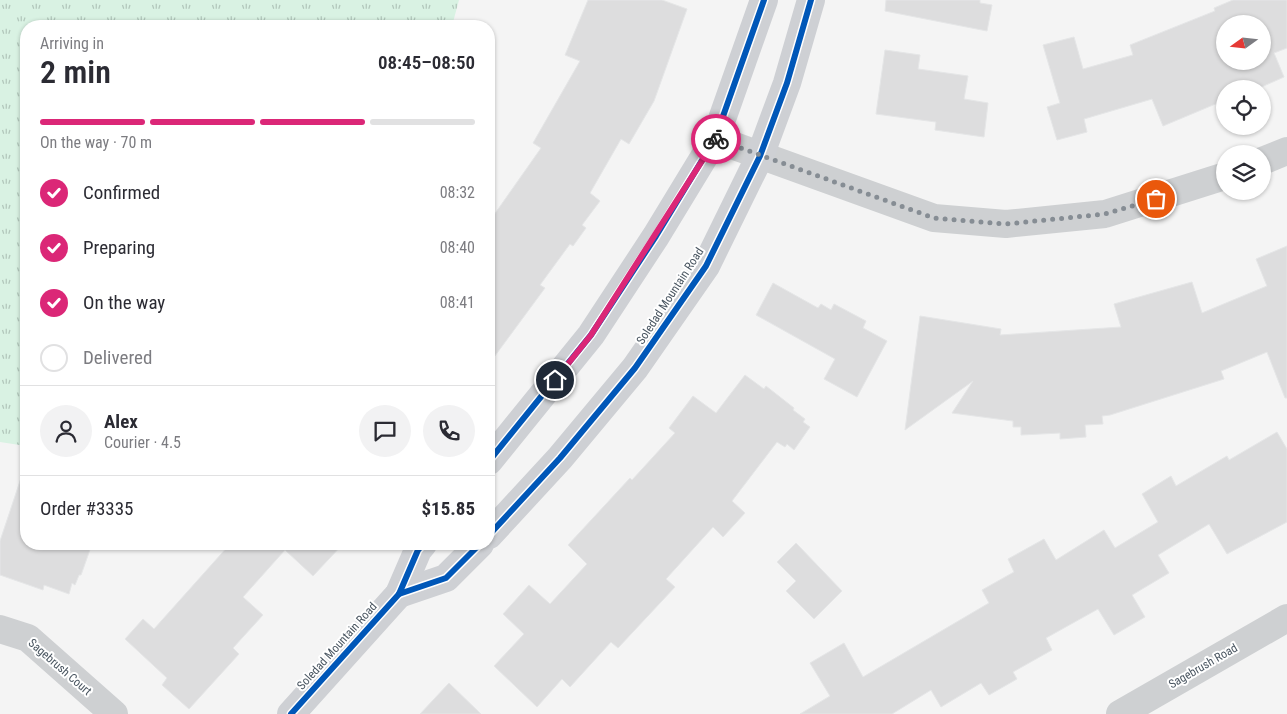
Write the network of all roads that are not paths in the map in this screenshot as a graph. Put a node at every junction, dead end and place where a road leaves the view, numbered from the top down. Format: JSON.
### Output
{"nodes":[{"id":1,"x":764,"y":0,"type":"edge"},
{"id":2,"x":811,"y":0,"type":"edge"},
{"id":3,"x":715,"y":138,"type":"junction"},
{"id":4,"x":1287,"y":151,"type":"edge"},
{"id":5,"x":760,"y":156,"type":"junction"},
{"id":6,"x":1271,"y":157,"type":"edge"},
{"id":7,"x":1216,"y":179,"type":"edge"},
{"id":8,"x":495,"y":454,"type":"edge"},
{"id":9,"x":495,"y":528,"type":"edge"},
{"id":10,"x":418,"y":550,"type":"edge"},
{"id":11,"x":474,"y":550,"type":"edge"},
{"id":12,"x":400,"y":594,"type":"junction"},
{"id":13,"x":1287,"y":618,"type":"edge"},
{"id":14,"x":0,"y":629,"type":"edge"},
{"id":15,"x":114,"y":714,"type":"edge"},
{"id":16,"x":291,"y":714,"type":"edge"},
{"id":17,"x":1120,"y":714,"type":"edge"}],
"edges":[{"from":1,"to":3,"type":"main road"},
{"from":2,"to":5,"type":"main road","name":"Soledad Mountain Road"},
{"from":3,"to":5,"type":"street"},
{"from":3,"to":8,"type":"main road"},
{"from":4,"to":6,"type":"street"},
{"from":5,"to":7,"type":"street"},
{"from":5,"to":9,"type":"main road","name":"Soledad Mountain Road"},
{"from":10,"to":12,"type":"main road","name":"Soledad Mountain Road"},
{"from":11,"to":12,"type":"main road","name":"Soledad Mountain Road"},
{"from":12,"to":16,"type":"main road","name":"Soledad Mountain Road"},
{"from":13,"to":17,"type":"street","name":"Sagebrush Road"},
{"from":14,"to":15,"type":"street","name":"Sagebrush Court"}]}
